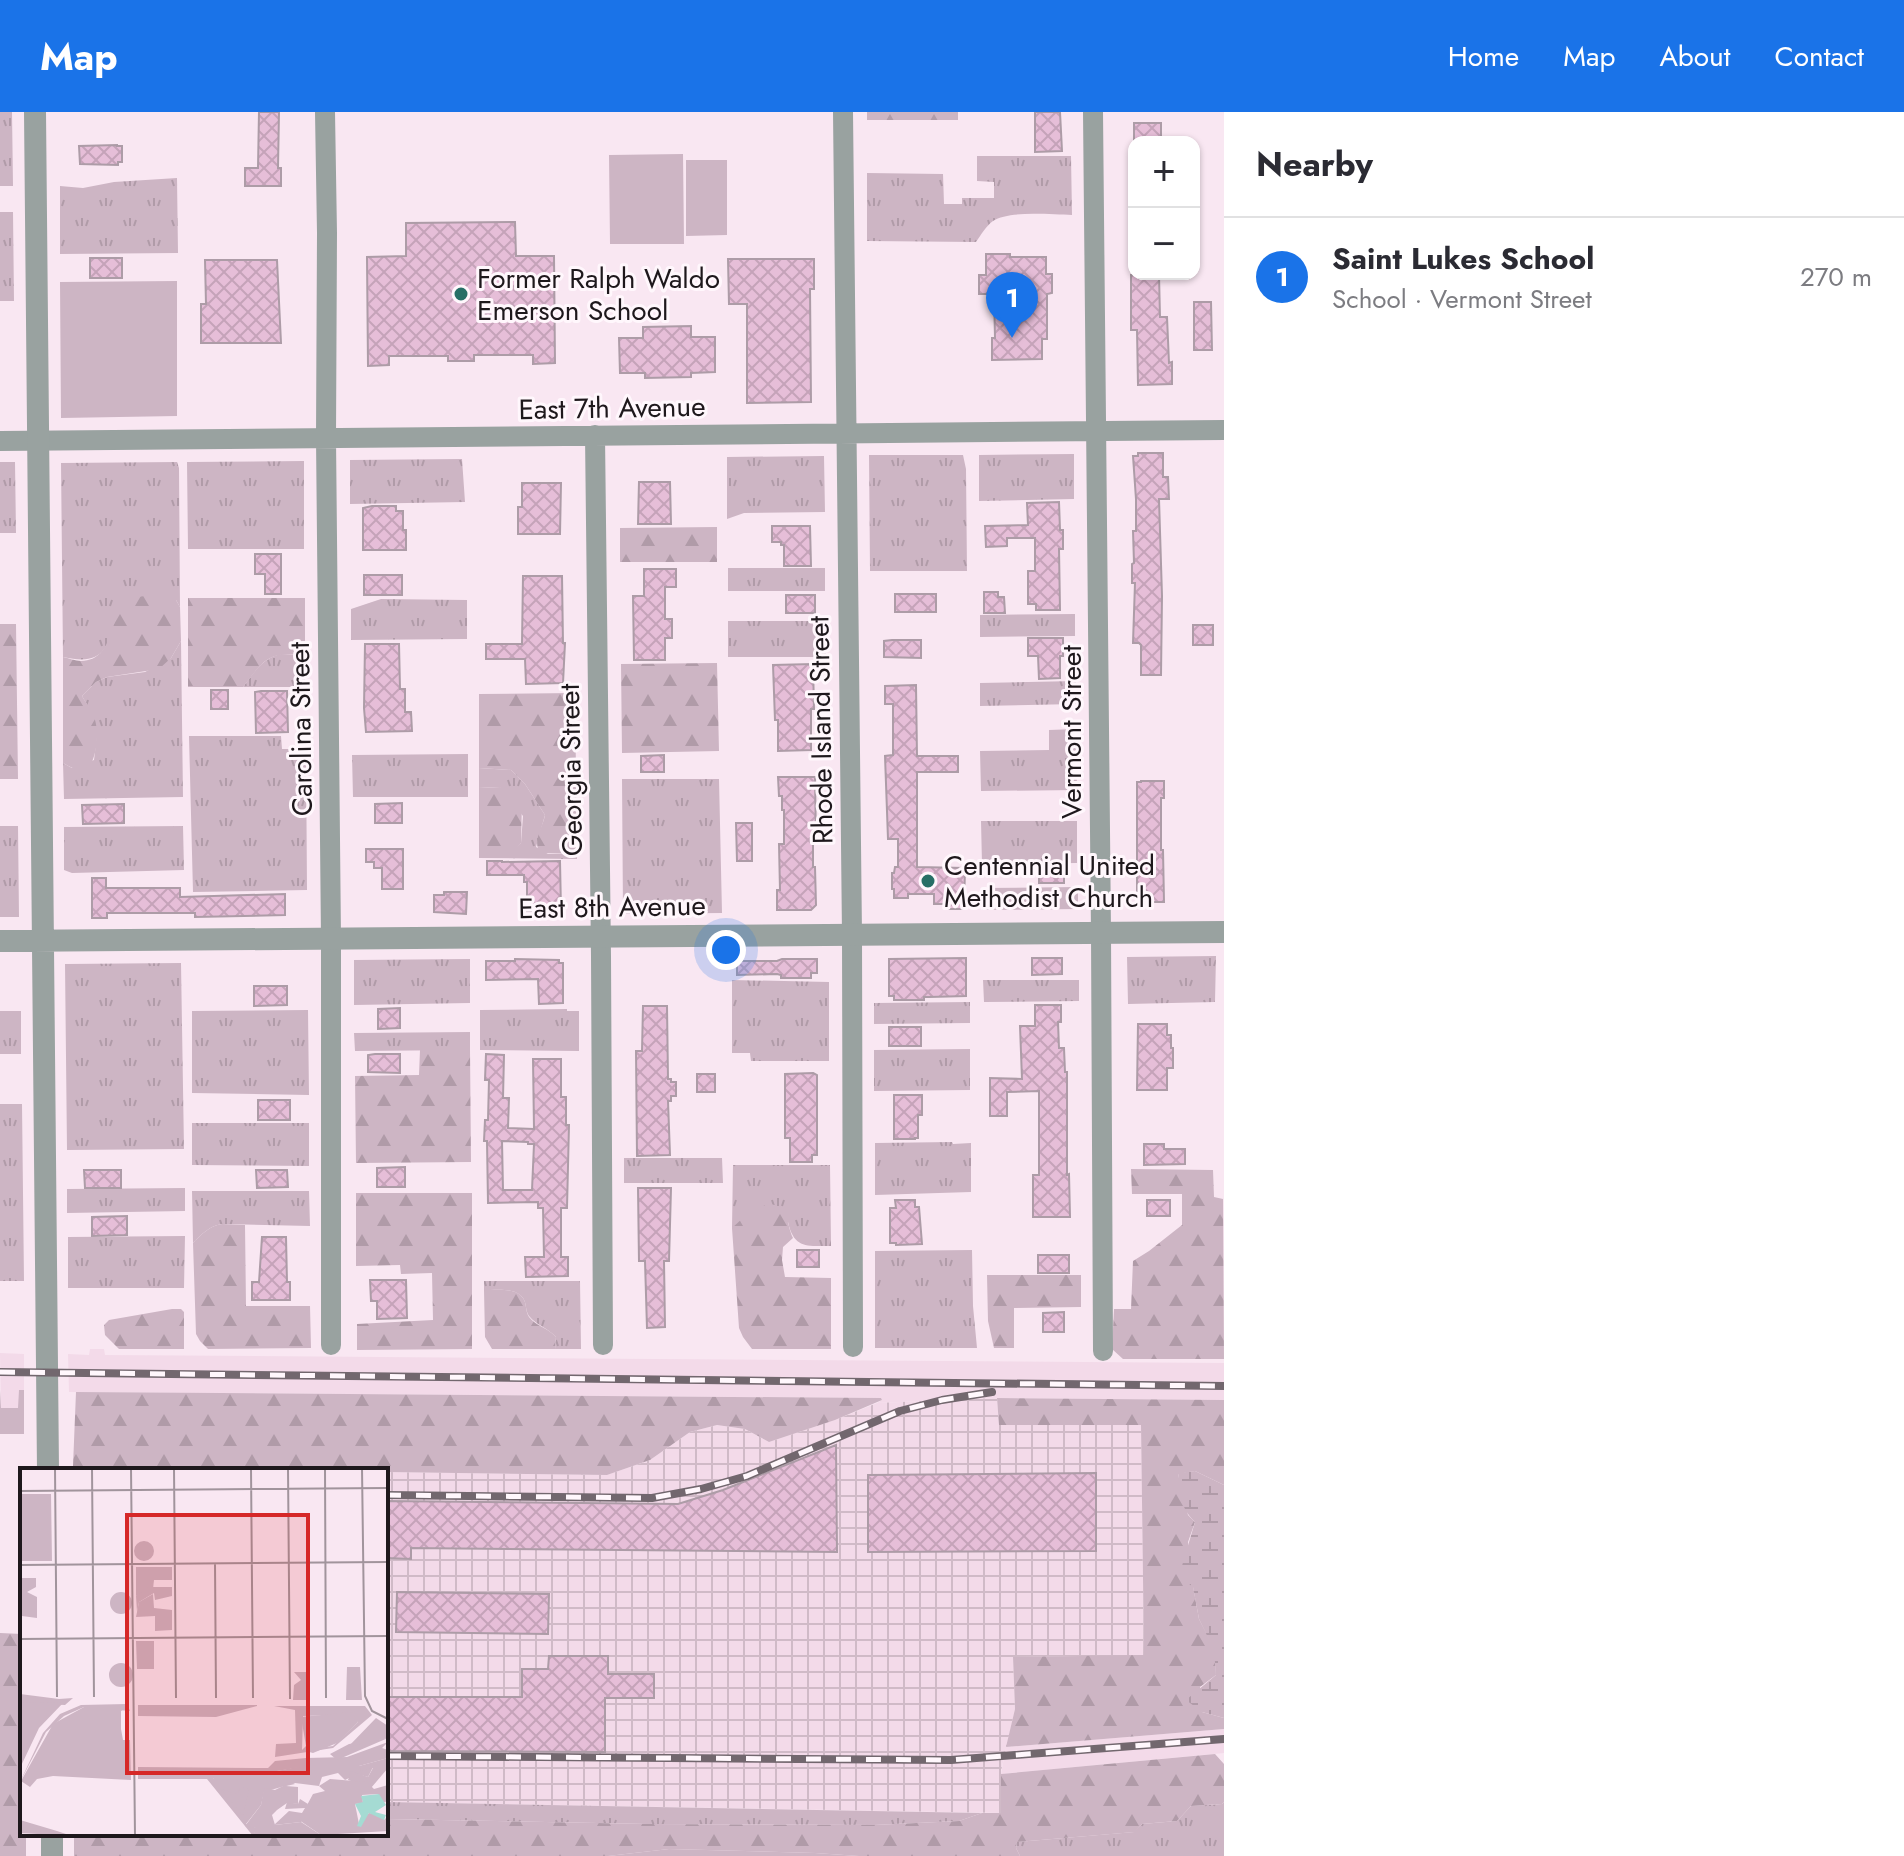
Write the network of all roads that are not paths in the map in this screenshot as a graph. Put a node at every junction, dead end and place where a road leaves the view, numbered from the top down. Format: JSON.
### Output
{"nodes":[{"id":1,"x":35,"y":112,"type":"edge"},
{"id":2,"x":325,"y":112,"type":"edge"},
{"id":3,"x":843,"y":112,"type":"edge"},
{"id":4,"x":1093,"y":112,"type":"edge"},
{"id":5,"x":1224,"y":430,"type":"edge"},
{"id":6,"x":1097,"y":431,"type":"junction"},
{"id":7,"x":845,"y":434,"type":"junction"},
{"id":8,"x":595,"y":435,"type":"junction"},
{"id":9,"x":326,"y":438,"type":"junction"},
{"id":10,"x":38,"y":440,"type":"junction"},
{"id":11,"x":0,"y":441,"type":"edge"},
{"id":12,"x":1224,"y":932,"type":"edge"},
{"id":13,"x":1101,"y":933,"type":"junction"},
{"id":14,"x":852,"y":935,"type":"junction"},
{"id":15,"x":601,"y":937,"type":"junction"},
{"id":16,"x":331,"y":939,"type":"junction"},
{"id":17,"x":0,"y":941,"type":"edge"},
{"id":18,"x":43,"y":941,"type":"junction"},
{"id":19,"x":331,"y":1345,"type":"dead end"},
{"id":20,"x":603,"y":1345,"type":"dead end"},
{"id":21,"x":853,"y":1347,"type":"dead end"},
{"id":22,"x":1103,"y":1351,"type":"dead end"},
{"id":23,"x":48,"y":1468,"type":"edge"}],
"edges":[{"from":1,"to":10,"type":"street"},
{"from":2,"to":9,"type":"street","name":"Carolina Street"},
{"from":3,"to":7,"type":"street","name":"Rhode Island Street"},
{"from":4,"to":6,"type":"street","name":"Vermont Street"},
{"from":5,"to":6,"type":"street","name":"East 7th Avenue"},
{"from":6,"to":7,"type":"street","name":"East 7th Avenue"},
{"from":6,"to":13,"type":"street","name":"Vermont Street"},
{"from":7,"to":8,"type":"street","name":"East 7th Avenue"},
{"from":7,"to":14,"type":"street","name":"Rhode Island Street"},
{"from":8,"to":9,"type":"street","name":"East 7th Avenue"},
{"from":8,"to":15,"type":"street","name":"Georgia Street"},
{"from":9,"to":10,"type":"street","name":"East 7th Avenue"},
{"from":9,"to":16,"type":"street","name":"Carolina Street"},
{"from":10,"to":11,"type":"street","name":"East 7th Avenue"},
{"from":10,"to":18,"type":"street"},
{"from":12,"to":13,"type":"street","name":"East 8th Avenue"},
{"from":13,"to":14,"type":"street","name":"East 8th Avenue"},
{"from":13,"to":22,"type":"street","name":"Vermont Street"},
{"from":14,"to":15,"type":"street","name":"East 8th Avenue"},
{"from":14,"to":21,"type":"street","name":"Rhode Island Street"},
{"from":15,"to":16,"type":"street","name":"East 8th Avenue"},
{"from":15,"to":20,"type":"street","name":"Georgia Street"},
{"from":16,"to":18,"type":"street","name":"East 8th Avenue"},
{"from":16,"to":19,"type":"street","name":"Carolina Street"},
{"from":17,"to":18,"type":"street","name":"East 8th Avenue"},
{"from":18,"to":23,"type":"street"}]}
